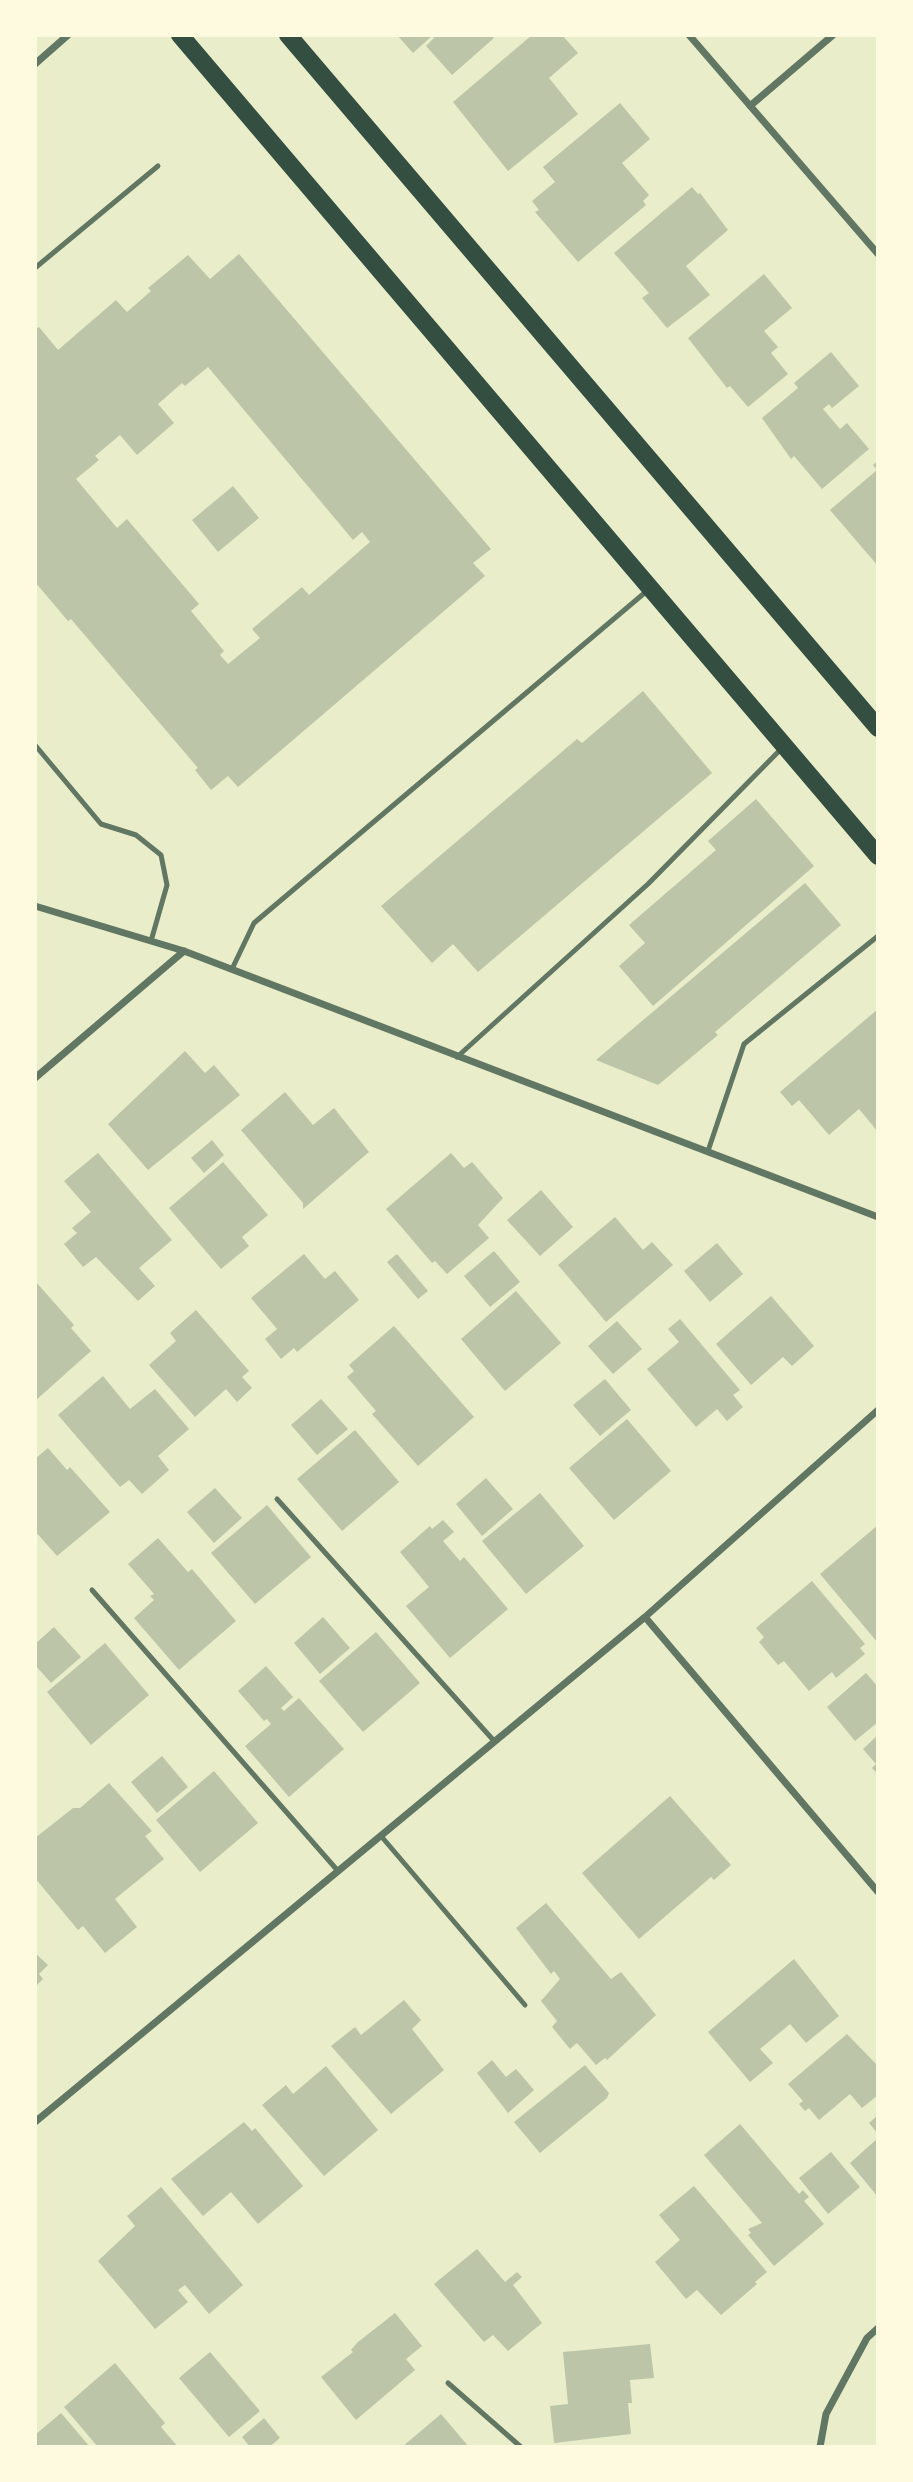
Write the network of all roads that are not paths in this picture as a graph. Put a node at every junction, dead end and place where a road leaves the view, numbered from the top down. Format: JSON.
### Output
{"nodes":[{"id":1,"x":68,"y":35,"type":"edge"},
{"id":2,"x":180,"y":35,"type":"edge"},
{"id":3,"x":288,"y":35,"type":"edge"},
{"id":4,"x":689,"y":35,"type":"edge"},
{"id":5,"x":833,"y":35,"type":"edge"},
{"id":6,"x":35,"y":64,"type":"edge"},
{"id":7,"x":750,"y":106,"type":"junction"},
{"id":8,"x":158,"y":166,"type":"dead end"},
{"id":9,"x":878,"y":254,"type":"edge"},
{"id":10,"x":35,"y":268,"type":"edge"},
{"id":11,"x":650,"y":588,"type":"junction"},
{"id":12,"x":878,"y":728,"type":"edge"},
{"id":13,"x":35,"y":745,"type":"edge"},
{"id":14,"x":784,"y":746,"type":"junction"},
{"id":15,"x":878,"y":856,"type":"edge"},
{"id":16,"x":35,"y":906,"type":"edge"},
{"id":17,"x":878,"y":936,"type":"edge"},
{"id":18,"x":150,"y":941,"type":"junction"},
{"id":19,"x":184,"y":951,"type":"junction"},
{"id":20,"x":232,"y":970,"type":"junction"},
{"id":21,"x":457,"y":1056,"type":"junction"},
{"id":22,"x":35,"y":1078,"type":"edge"},
{"id":23,"x":708,"y":1151,"type":"junction"},
{"id":24,"x":878,"y":1217,"type":"edge"},
{"id":25,"x":878,"y":1410,"type":"edge"},
{"id":26,"x":277,"y":1499,"type":"dead end"},
{"id":27,"x":92,"y":1590,"type":"dead end"},
{"id":28,"x":645,"y":1617,"type":"junction"},
{"id":29,"x":495,"y":1742,"type":"junction"},
{"id":30,"x":381,"y":1836,"type":"junction"},
{"id":31,"x":338,"y":1871,"type":"junction"},
{"id":32,"x":878,"y":1892,"type":"edge"},
{"id":33,"x":526,"y":2006,"type":"dead end"},
{"id":34,"x":35,"y":2122,"type":"edge"},
{"id":35,"x":878,"y":2328,"type":"edge"},
{"id":36,"x":448,"y":2383,"type":"dead end"},
{"id":37,"x":521,"y":2447,"type":"edge"},
{"id":38,"x":820,"y":2447,"type":"edge"}],
"edges":[{"from":1,"to":6,"type":"street"},
{"from":2,"to":11,"type":"main road"},
{"from":3,"to":12,"type":"main road"},
{"from":4,"to":7,"type":"street"},
{"from":5,"to":7,"type":"street"},
{"from":7,"to":9,"type":"street"},
{"from":8,"to":10,"type":"lane"},
{"from":11,"to":14,"type":"main road"},
{"from":11,"to":20,"type":"lane"},
{"from":13,"to":18,"type":"lane"},
{"from":14,"to":15,"type":"main road"},
{"from":14,"to":21,"type":"lane"},
{"from":16,"to":18,"type":"street"},
{"from":17,"to":23,"type":"lane"},
{"from":18,"to":19,"type":"street"},
{"from":19,"to":20,"type":"street"},
{"from":19,"to":22,"type":"street"},
{"from":20,"to":21,"type":"street"},
{"from":21,"to":23,"type":"street"},
{"from":23,"to":24,"type":"street"},
{"from":25,"to":28,"type":"street"},
{"from":26,"to":29,"type":"lane"},
{"from":27,"to":31,"type":"lane"},
{"from":28,"to":29,"type":"street"},
{"from":28,"to":32,"type":"street"},
{"from":29,"to":30,"type":"street"},
{"from":30,"to":31,"type":"street"},
{"from":30,"to":33,"type":"lane"},
{"from":31,"to":34,"type":"street"},
{"from":35,"to":38,"type":"street"},
{"from":36,"to":37,"type":"lane"}]}
